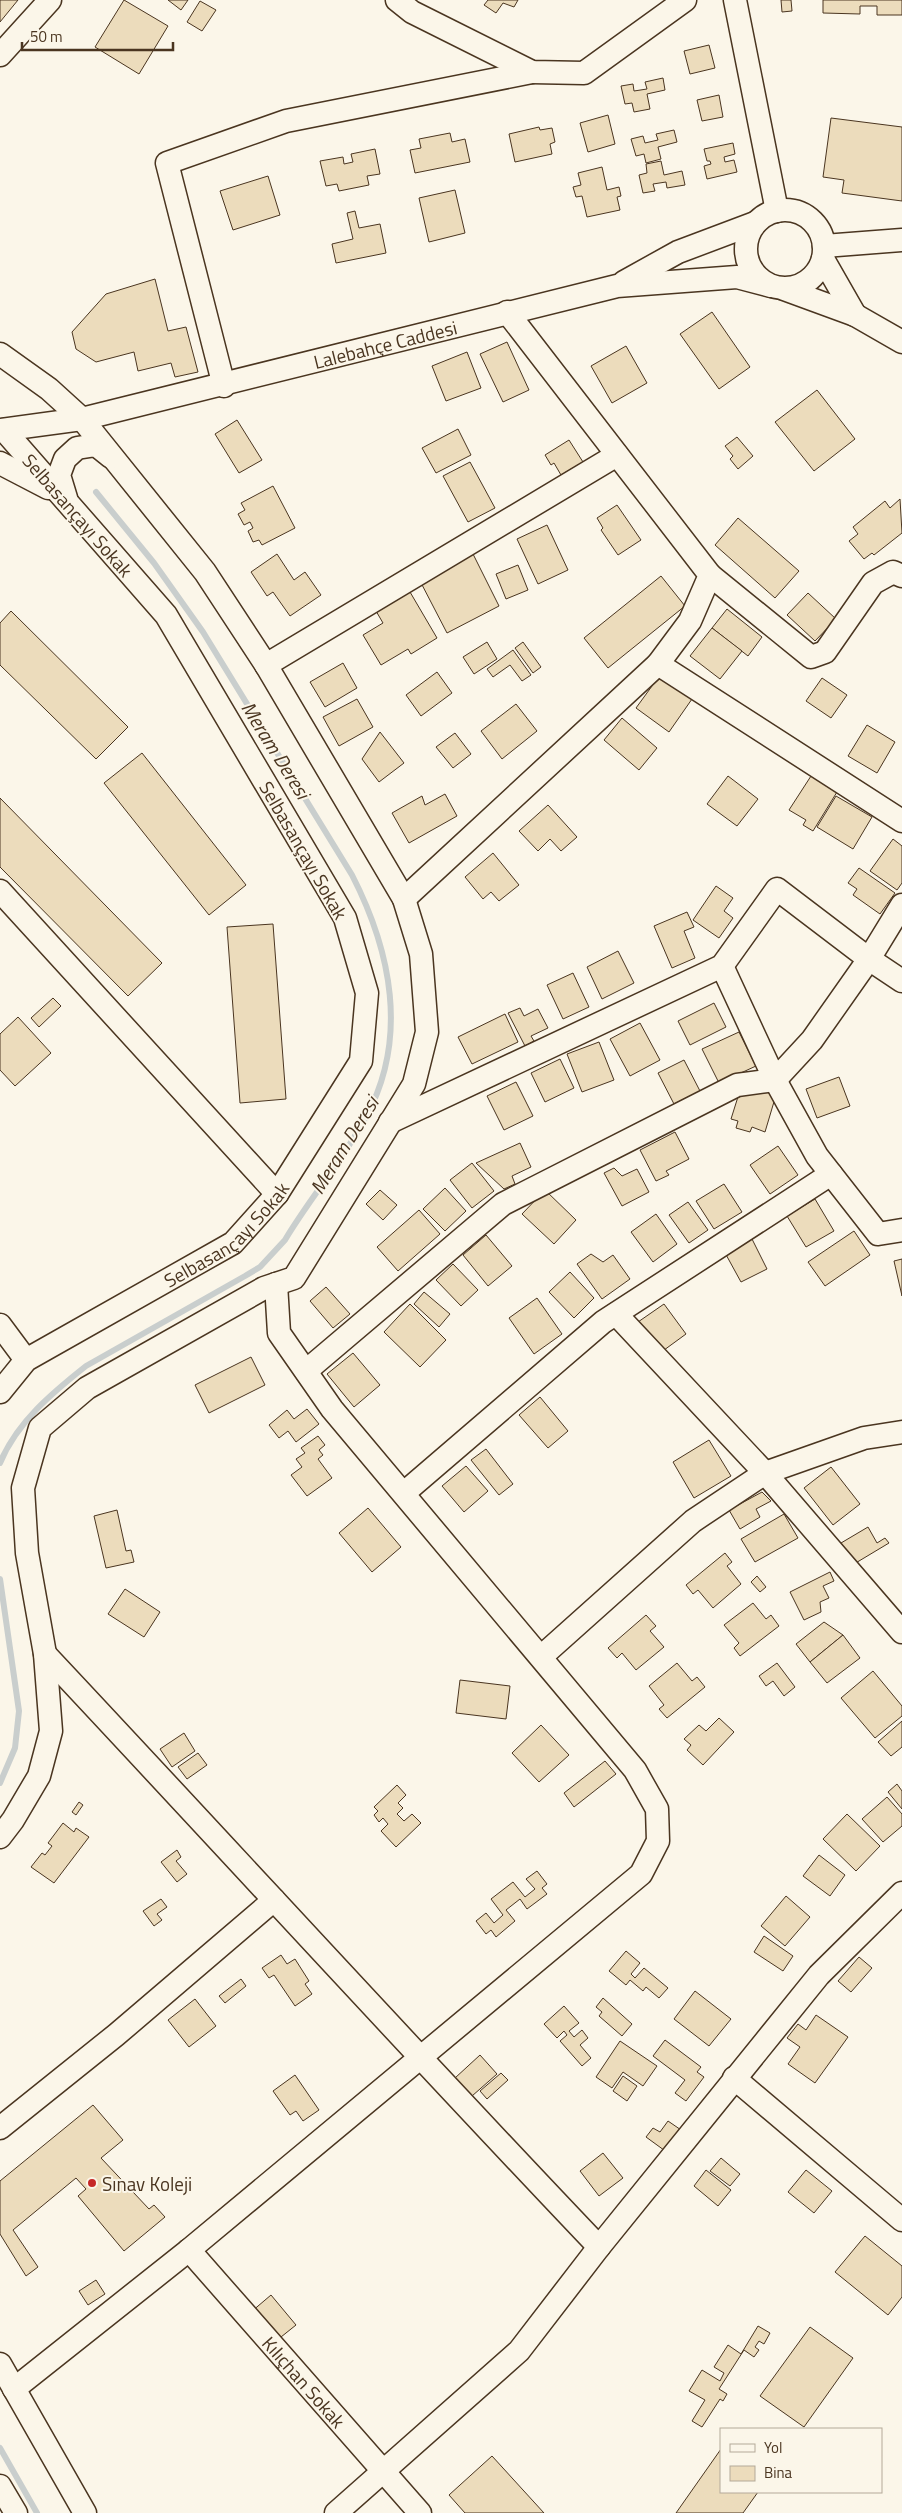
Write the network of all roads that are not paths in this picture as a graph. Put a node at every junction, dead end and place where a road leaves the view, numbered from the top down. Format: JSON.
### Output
{"nodes":[{"id":1,"x":50,"y":0,"type":"edge"},
{"id":2,"x":398,"y":0,"type":"edge"},
{"id":3,"x":685,"y":0,"type":"edge"},
{"id":4,"x":735,"y":0,"type":"edge"},
{"id":5,"x":0,"y":56,"type":"edge"},
{"id":6,"x":532,"y":72,"type":"junction"},
{"id":7,"x":777,"y":211,"type":"junction"},
{"id":8,"x":755,"y":223,"type":"junction"},
{"id":9,"x":902,"y":240,"type":"edge"},
{"id":10,"x":823,"y":253,"type":"junction"},
{"id":11,"x":617,"y":286,"type":"junction"},
{"id":12,"x":778,"y":288,"type":"junction"},
{"id":13,"x":507,"y":312,"type":"junction"},
{"id":14,"x":855,"y":316,"type":"junction"},
{"id":15,"x":902,"y":342,"type":"edge"},
{"id":16,"x":0,"y":354,"type":"edge"},
{"id":17,"x":224,"y":386,"type":"junction"},
{"id":18,"x":82,"y":419,"type":"junction"},
{"id":19,"x":2,"y":430,"type":"edge"},
{"id":20,"x":617,"y":455,"type":"junction"},
{"id":21,"x":116,"y":460,"type":"junction"},
{"id":22,"x":0,"y":464,"type":"edge"},
{"id":23,"x":67,"y":501,"type":"junction"},
{"id":24,"x":710,"y":575,"type":"junction"},
{"id":25,"x":902,"y":576,"type":"edge"},
{"id":26,"x":658,"y":664,"type":"junction"},
{"id":27,"x":266,"y":665,"type":"junction"},
{"id":28,"x":902,"y":821,"type":"edge"},
{"id":29,"x":0,"y":891,"type":"edge"},
{"id":30,"x":404,"y":899,"type":"junction"},
{"id":31,"x":902,"y":905,"type":"edge"},
{"id":32,"x":869,"y":959,"type":"junction"},
{"id":33,"x":722,"y":966,"type":"junction"},
{"id":34,"x":902,"y":981,"type":"edge"},
{"id":35,"x":775,"y":1080,"type":"junction"},
{"id":36,"x":390,"y":1122,"type":"junction"},
{"id":37,"x":831,"y":1174,"type":"junction"},
{"id":38,"x":277,"y":1194,"type":"junction"},
{"id":39,"x":902,"y":1230,"type":"edge"},
{"id":40,"x":276,"y":1284,"type":"junction"},
{"id":41,"x":616,"y":1314,"type":"junction"},
{"id":42,"x":0,"y":1324,"type":"edge"},
{"id":43,"x":26,"y":1360,"type":"junction"},
{"id":44,"x":306,"y":1371,"type":"junction"},
{"id":45,"x":0,"y":1392,"type":"edge"},
{"id":46,"x":902,"y":1432,"type":"edge"},
{"id":47,"x":765,"y":1473,"type":"junction"},
{"id":48,"x":404,"y":1493,"type":"junction"},
{"id":49,"x":902,"y":1632,"type":"edge"},
{"id":50,"x":45,"y":1654,"type":"junction"},
{"id":51,"x":542,"y":1656,"type":"junction"},
{"id":52,"x":0,"y":1837,"type":"edge"},
{"id":53,"x":902,"y":1893,"type":"edge"},
{"id":54,"x":274,"y":1900,"type":"junction"},
{"id":55,"x":419,"y":2058,"type":"junction"},
{"id":56,"x":734,"y":2078,"type":"junction"},
{"id":57,"x":0,"y":2128,"type":"edge"},
{"id":58,"x":902,"y":2220,"type":"edge"},
{"id":59,"x":599,"y":2247,"type":"junction"},
{"id":60,"x":190,"y":2250,"type":"junction"},
{"id":61,"x":0,"y":2364,"type":"edge"},
{"id":62,"x":14,"y":2389,"type":"junction"},
{"id":63,"x":385,"y":2472,"type":"junction"},
{"id":64,"x":0,"y":2486,"type":"edge"},
{"id":65,"x":16,"y":2513,"type":"edge"},
{"id":66,"x":85,"y":2513,"type":"edge"},
{"id":67,"x":336,"y":2513,"type":"edge"},
{"id":68,"x":420,"y":2513,"type":"edge"}],
"edges":[{"from":1,"to":5,"type":"street"},
{"from":2,"to":6,"type":"street"},
{"from":3,"to":6,"type":"street"},
{"from":4,"to":7,"type":"street"},
{"from":6,"to":17,"type":"street"},
{"from":7,"to":8,"type":"street"},
{"from":7,"to":10,"type":"street"},
{"from":8,"to":11,"type":"street"},
{"from":8,"to":12,"type":"street"},
{"from":9,"to":10,"type":"street"},
{"from":10,"to":12,"type":"street"},
{"from":10,"to":14,"type":"street"},
{"from":11,"to":12,"type":"street","name":"Lalebahçe Caddesi"},
{"from":11,"to":13,"type":"street","name":"Lalebahçe Caddesi"},
{"from":12,"to":14,"type":"street","name":"Lalebahçe Caddesi"},
{"from":13,"to":17,"type":"street","name":"Lalebahçe Caddesi"},
{"from":13,"to":20,"type":"street"},
{"from":14,"to":15,"type":"street","name":"Lalebahçe Caddesi"},
{"from":16,"to":18,"type":"street"},
{"from":17,"to":18,"type":"street","name":"Lalebahçe Caddesi"},
{"from":18,"to":19,"type":"street","name":"Lalebahçe Caddesi"},
{"from":18,"to":21,"type":"street"},
{"from":19,"to":23,"type":"street","name":"Selbasançayı Sokak"},
{"from":20,"to":24,"type":"street"},
{"from":20,"to":27,"type":"street"},
{"from":21,"to":23,"type":"street"},
{"from":21,"to":27,"type":"street"},
{"from":22,"to":23,"type":"street"},
{"from":23,"to":38,"type":"street","name":"Selbasançayı Sokak"},
{"from":24,"to":25,"type":"street"},
{"from":24,"to":26,"type":"street"},
{"from":26,"to":28,"type":"street"},
{"from":26,"to":30,"type":"street"},
{"from":27,"to":30,"type":"street"},
{"from":29,"to":38,"type":"street"},
{"from":30,"to":36,"type":"street"},
{"from":31,"to":32,"type":"street"},
{"from":32,"to":33,"type":"street"},
{"from":32,"to":34,"type":"street"},
{"from":32,"to":35,"type":"street"},
{"from":33,"to":35,"type":"street"},
{"from":33,"to":36,"type":"street"},
{"from":35,"to":37,"type":"street"},
{"from":35,"to":44,"type":"street"},
{"from":36,"to":40,"type":"street"},
{"from":37,"to":39,"type":"street"},
{"from":37,"to":41,"type":"street"},
{"from":38,"to":43,"type":"street","name":"Selbasançayı Sokak"},
{"from":40,"to":44,"type":"street"},
{"from":40,"to":50,"type":"street"},
{"from":41,"to":47,"type":"street"},
{"from":41,"to":48,"type":"street"},
{"from":42,"to":43,"type":"street"},
{"from":43,"to":45,"type":"street","name":"Selbasançayı Sokak"},
{"from":44,"to":48,"type":"street"},
{"from":46,"to":47,"type":"street"},
{"from":47,"to":49,"type":"street"},
{"from":47,"to":51,"type":"street"},
{"from":48,"to":51,"type":"street"},
{"from":50,"to":52,"type":"street"},
{"from":50,"to":54,"type":"street"},
{"from":51,"to":55,"type":"street"},
{"from":53,"to":56,"type":"street"},
{"from":54,"to":55,"type":"street"},
{"from":54,"to":57,"type":"street"},
{"from":55,"to":59,"type":"street"},
{"from":55,"to":60,"type":"street"},
{"from":56,"to":58,"type":"street"},
{"from":56,"to":59,"type":"street"},
{"from":59,"to":63,"type":"street"},
{"from":60,"to":62,"type":"street"},
{"from":60,"to":63,"type":"street","name":"Kılıçhan Sokak"},
{"from":61,"to":62,"type":"street"},
{"from":62,"to":66,"type":"street"},
{"from":63,"to":67,"type":"street"},
{"from":63,"to":68,"type":"street","name":"Kılıçhan Sokak"},
{"from":64,"to":65,"type":"street"}]}
